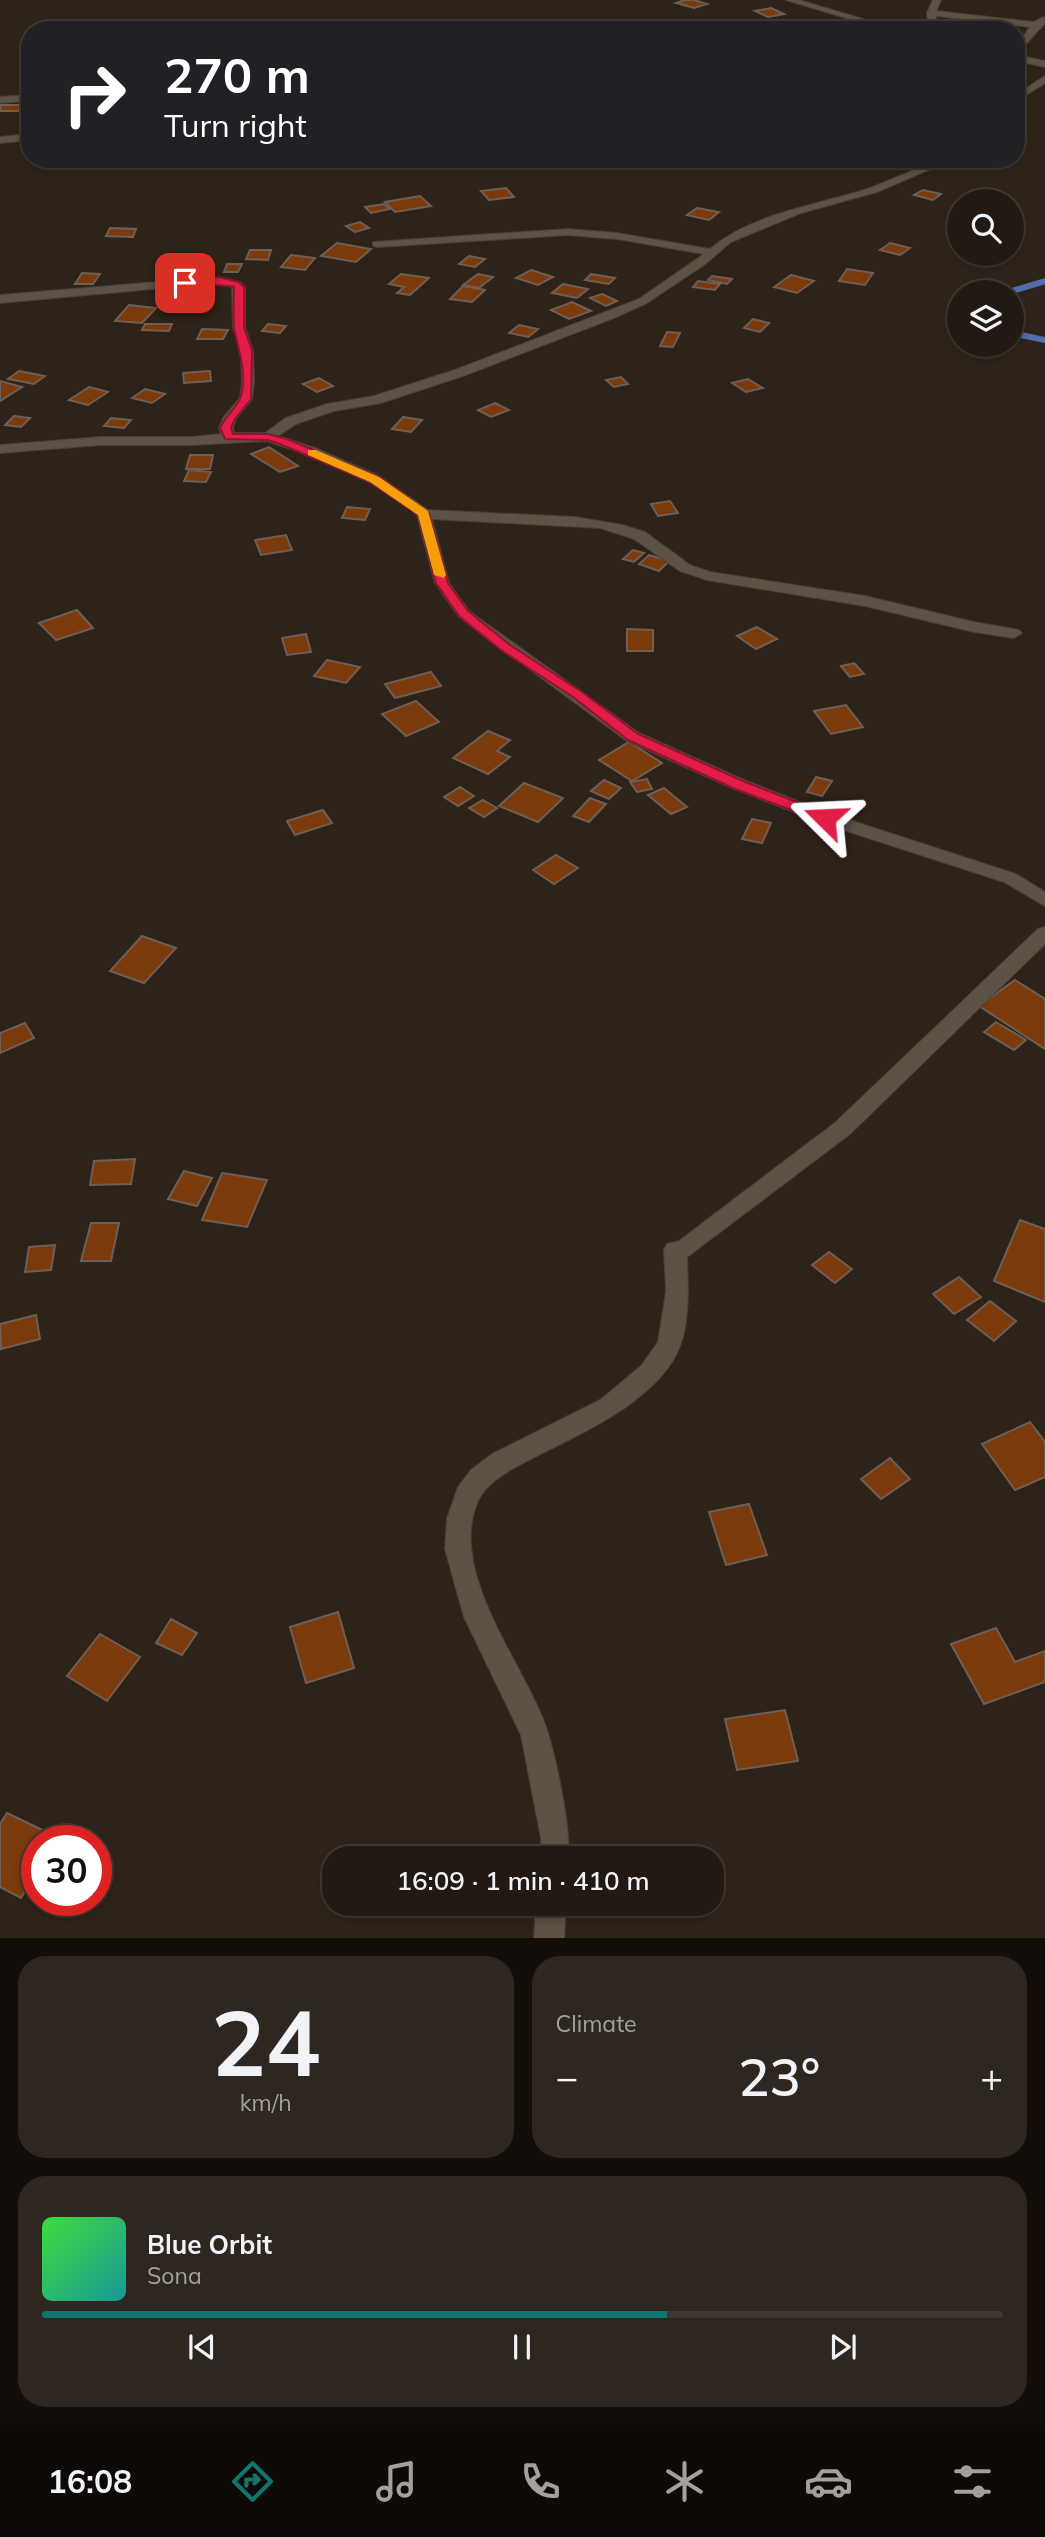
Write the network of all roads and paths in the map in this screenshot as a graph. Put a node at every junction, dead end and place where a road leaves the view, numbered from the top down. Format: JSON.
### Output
{"nodes":[{"id":1,"x":790,"y":0,"type":"edge"},
{"id":2,"x":937,"y":0,"type":"edge"},
{"id":3,"x":931,"y":13,"type":"junction"},
{"id":4,"x":864,"y":21,"type":"edge"},
{"id":5,"x":932,"y":21,"type":"edge"},
{"id":6,"x":1040,"y":22,"type":"edge"},
{"id":7,"x":1025,"y":41,"type":"edge"},
{"id":8,"x":1025,"y":60,"type":"edge"},
{"id":9,"x":1045,"y":64,"type":"edge"},
{"id":10,"x":1045,"y":79,"type":"edge"},
{"id":11,"x":1025,"y":93,"type":"edge"},
{"id":12,"x":21,"y":99,"type":"edge"},
{"id":13,"x":0,"y":100,"type":"edge"},
{"id":14,"x":21,"y":138,"type":"edge"},
{"id":15,"x":0,"y":140,"type":"edge"},
{"id":16,"x":927,"y":168,"type":"edge"},
{"id":17,"x":377,"y":244,"type":"dead end"},
{"id":18,"x":710,"y":252,"type":"junction"},
{"id":19,"x":0,"y":299,"type":"edge"},
{"id":20,"x":230,"y":418,"type":"junction"},
{"id":21,"x":229,"y":437,"type":"junction"},
{"id":22,"x":268,"y":437,"type":"junction"},
{"id":23,"x":171,"y":441,"type":"junction"},
{"id":24,"x":0,"y":449,"type":"edge"},
{"id":25,"x":424,"y":514,"type":"junction"},
{"id":26,"x":1014,"y":633,"type":"dead end"},
{"id":27,"x":1045,"y":900,"type":"edge"},
{"id":28,"x":1045,"y":933,"type":"edge"},
{"id":29,"x":555,"y":1846,"type":"edge"},
{"id":30,"x":551,"y":1916,"type":"edge"},
{"id":31,"x":550,"y":1938,"type":"edge"}],
"edges":[{"from":1,"to":4,"type":"street"},
{"from":2,"to":3,"type":"street"},
{"from":3,"to":5,"type":"street"},
{"from":3,"to":6,"type":"street"},
{"from":6,"to":7,"type":"street"},
{"from":8,"to":9,"type":"street"},
{"from":10,"to":11,"type":"street"},
{"from":12,"to":13,"type":"street"},
{"from":14,"to":15,"type":"street"},
{"from":16,"to":18,"type":"street"},
{"from":17,"to":18,"type":"street"},
{"from":18,"to":22,"type":"street"},
{"from":19,"to":20,"type":"street"},
{"from":20,"to":21,"type":"street"},
{"from":20,"to":23,"type":"street"},
{"from":21,"to":22,"type":"street"},
{"from":21,"to":23,"type":"street"},
{"from":22,"to":25,"type":"street"},
{"from":23,"to":24,"type":"street"},
{"from":25,"to":26,"type":"street"},
{"from":25,"to":27,"type":"street"},
{"from":28,"to":29,"type":"street"},
{"from":30,"to":31,"type":"street"}]}
